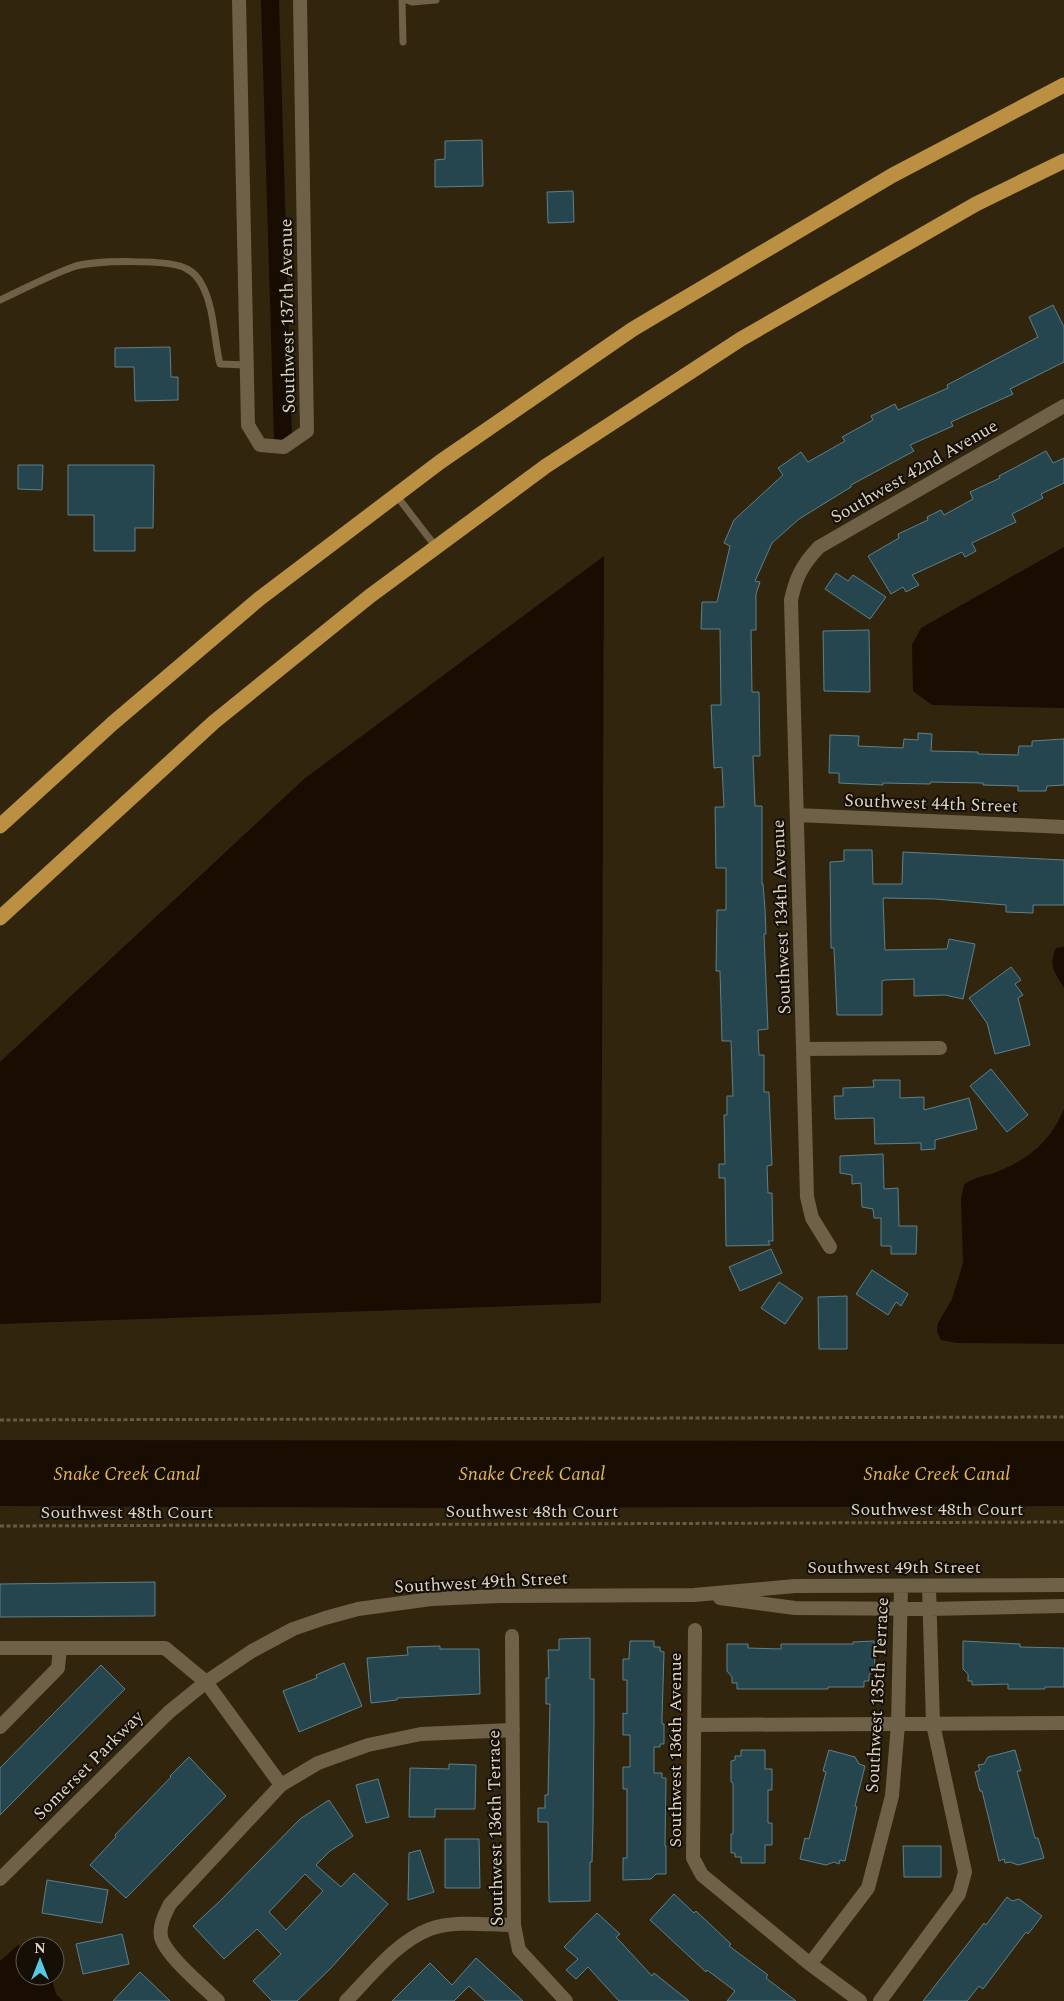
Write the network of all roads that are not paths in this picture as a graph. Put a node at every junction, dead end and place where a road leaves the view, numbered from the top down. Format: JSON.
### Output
{"nodes":[{"id":1,"x":240,"y":0,"type":"edge"},
{"id":2,"x":300,"y":0,"type":"edge"},
{"id":3,"x":402,"y":0,"type":"edge"},
{"id":4,"x":407,"y":0,"type":"edge"},
{"id":5,"x":436,"y":0,"type":"edge"},
{"id":6,"x":403,"y":42,"type":"dead end"},
{"id":7,"x":1064,"y":85,"type":"edge"},
{"id":8,"x":1064,"y":161,"type":"edge"},
{"id":9,"x":0,"y":300,"type":"edge"},
{"id":10,"x":247,"y":365,"type":"junction"},
{"id":11,"x":1064,"y":406,"type":"edge"},
{"id":12,"x":396,"y":495,"type":"junction"},
{"id":13,"x":436,"y":547,"type":"junction"},
{"id":14,"x":795,"y":582,"type":"joint"},
{"id":15,"x":797,"y":816,"type":"junction"},
{"id":16,"x":0,"y":826,"type":"edge"},
{"id":17,"x":1064,"y":827,"type":"edge"},
{"id":18,"x":0,"y":918,"type":"edge"},
{"id":19,"x":803,"y":1048,"type":"junction"},
{"id":20,"x":940,"y":1048,"type":"dead end"},
{"id":21,"x":830,"y":1247,"type":"dead end"},
{"id":22,"x":1064,"y":1585,"type":"edge"},
{"id":23,"x":901,"y":1586,"type":"junction"},
{"id":24,"x":929,"y":1587,"type":"junction"},
{"id":25,"x":694,"y":1595,"type":"junction"},
{"id":26,"x":1064,"y":1606,"type":"edge"},
{"id":27,"x":901,"y":1609,"type":"junction"},
{"id":28,"x":929,"y":1609,"type":"junction"},
{"id":29,"x":695,"y":1630,"type":"dead end"},
{"id":30,"x":512,"y":1636,"type":"dead end"},
{"id":31,"x":0,"y":1648,"type":"edge"},
{"id":32,"x":60,"y":1648,"type":"junction"},
{"id":33,"x":206,"y":1682,"type":"junction"},
{"id":34,"x":1064,"y":1723,"type":"edge"},
{"id":35,"x":898,"y":1724,"type":"junction"},
{"id":36,"x":933,"y":1724,"type":"junction"},
{"id":37,"x":694,"y":1725,"type":"junction"},
{"id":38,"x":0,"y":1727,"type":"edge"},
{"id":39,"x":513,"y":1730,"type":"junction"},
{"id":40,"x":281,"y":1785,"type":"junction"},
{"id":41,"x":0,"y":1879,"type":"edge"},
{"id":42,"x":514,"y":1925,"type":"junction"},
{"id":43,"x":810,"y":1964,"type":"junction"},
{"id":44,"x":218,"y":2001,"type":"edge"},
{"id":45,"x":346,"y":2001,"type":"edge"},
{"id":46,"x":566,"y":2001,"type":"edge"},
{"id":47,"x":860,"y":2001,"type":"edge"},
{"id":48,"x":880,"y":2001,"type":"edge"}],
"edges":[{"from":1,"to":10,"type":"street","name":"Southwest 137th Avenue"},
{"from":2,"to":10,"type":"street","name":"Southwest 137th Avenue"},
{"from":3,"to":6,"type":"lane"},
{"from":4,"to":5,"type":"lane"},
{"from":7,"to":12,"type":"highway"},
{"from":8,"to":13,"type":"highway"},
{"from":9,"to":10,"type":"lane"},
{"from":11,"to":14,"type":"street","name":"Southwest 42nd Avenue"},
{"from":12,"to":13,"type":"lane"},
{"from":12,"to":16,"type":"highway"},
{"from":13,"to":18,"type":"highway"},
{"from":14,"to":15,"type":"street","name":"Southwest 134th Avenue"},
{"from":15,"to":17,"type":"street","name":"Southwest 44th Street"},
{"from":15,"to":19,"type":"street","name":"Southwest 134th Avenue"},
{"from":19,"to":20,"type":"street"},
{"from":19,"to":21,"type":"street","name":"Southwest 134th Avenue"},
{"from":22,"to":24,"type":"street","name":"Southwest 49th Street"},
{"from":23,"to":24,"type":"street","name":"Southwest 49th Street"},
{"from":23,"to":25,"type":"street","name":"Southwest 49th Street"},
{"from":23,"to":27,"type":"street","name":"Southwest 135th Terrace"},
{"from":24,"to":28,"type":"street"},
{"from":25,"to":27,"type":"street","name":"Southwest 49th Street"},
{"from":25,"to":33,"type":"street","name":"Southwest 49th Street"},
{"from":26,"to":28,"type":"street","name":"Southwest 49th Street"},
{"from":27,"to":28,"type":"street","name":"Southwest 49th Street"},
{"from":27,"to":35,"type":"street","name":"Southwest 135th Terrace"},
{"from":28,"to":36,"type":"street"},
{"from":29,"to":37,"type":"street","name":"Southwest 136th Avenue"},
{"from":30,"to":39,"type":"street","name":"Southwest 136th Terrace"},
{"from":31,"to":32,"type":"street"},
{"from":32,"to":33,"type":"street"},
{"from":32,"to":38,"type":"street"},
{"from":33,"to":40,"type":"street"},
{"from":33,"to":41,"type":"street","name":"Somerset Parkway"},
{"from":34,"to":36,"type":"street"},
{"from":35,"to":36,"type":"street"},
{"from":35,"to":37,"type":"street"},
{"from":35,"to":43,"type":"street","name":"Southwest 135th Terrace"},
{"from":36,"to":48,"type":"street"},
{"from":37,"to":43,"type":"street","name":"Southwest 136th Avenue"},
{"from":39,"to":40,"type":"street"},
{"from":39,"to":42,"type":"street","name":"Southwest 136th Terrace"},
{"from":40,"to":44,"type":"street"},
{"from":42,"to":45,"type":"street"},
{"from":42,"to":46,"type":"street","name":"Southwest 136th Terrace"},
{"from":43,"to":47,"type":"street","name":"Southwest 136th Avenue"}]}
